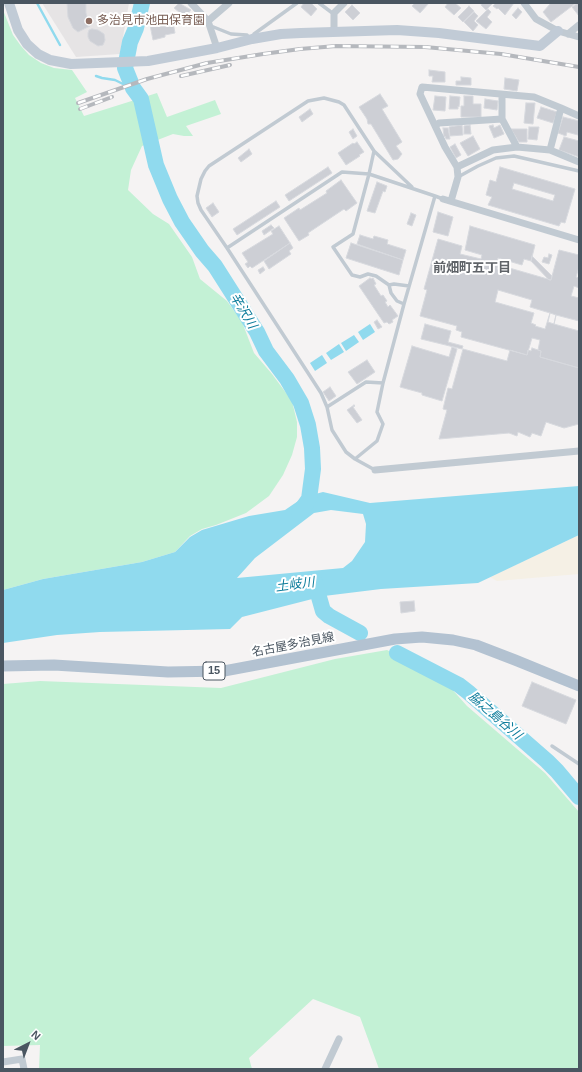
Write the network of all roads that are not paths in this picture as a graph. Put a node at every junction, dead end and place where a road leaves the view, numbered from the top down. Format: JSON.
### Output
{"nodes":[{"id":1,"x":191,"y":3,"type":"edge"},
{"id":2,"x":229,"y":3,"type":"edge"},
{"id":3,"x":296,"y":3,"type":"edge"},
{"id":4,"x":319,"y":3,"type":"edge"},
{"id":5,"x":344,"y":3,"type":"edge"},
{"id":6,"x":524,"y":3,"type":"edge"},
{"id":7,"x":8,"y":7,"type":"edge"},
{"id":8,"x":334,"y":13,"type":"junction"},
{"id":9,"x":209,"y":23,"type":"junction"},
{"id":10,"x":579,"y":25,"type":"edge"},
{"id":11,"x":334,"y":32,"type":"junction"},
{"id":12,"x":558,"y":32,"type":"junction"},
{"id":13,"x":568,"y":34,"type":"junction"},
{"id":14,"x":579,"y":37,"type":"edge"},
{"id":15,"x":251,"y":39,"type":"junction"},
{"id":16,"x":217,"y":48,"type":"junction"},
{"id":17,"x":502,"y":95,"type":"junction"},
{"id":18,"x":561,"y":108,"type":"junction"},
{"id":19,"x":579,"y":116,"type":"edge"},
{"id":20,"x":502,"y":119,"type":"junction"},
{"id":21,"x":435,"y":126,"type":"junction"},
{"id":22,"x":517,"y":147,"type":"junction"},
{"id":23,"x":550,"y":150,"type":"junction"},
{"id":24,"x":374,"y":151,"type":"junction"},
{"id":25,"x":579,"y":162,"type":"edge"},
{"id":26,"x":457,"y":168,"type":"junction"},
{"id":27,"x":579,"y":171,"type":"edge"},
{"id":28,"x":369,"y":174,"type":"junction"},
{"id":29,"x":458,"y":177,"type":"junction"},
{"id":30,"x":414,"y":189,"type":"junction"},
{"id":31,"x":435,"y":196,"type":"junction"},
{"id":32,"x":443,"y":199,"type":"joint"},
{"id":33,"x":451,"y":201,"type":"junction"},
{"id":34,"x":579,"y":240,"type":"edge"},
{"id":35,"x":227,"y":248,"type":"junction"},
{"id":36,"x":389,"y":285,"type":"junction"},
{"id":37,"x":409,"y":286,"type":"junction"},
{"id":38,"x":404,"y":304,"type":"junction"},
{"id":39,"x":383,"y":383,"type":"junction"},
{"id":40,"x":327,"y":407,"type":"junction"},
{"id":41,"x":579,"y":451,"type":"edge"},
{"id":42,"x":355,"y":459,"type":"junction"},
{"id":43,"x":375,"y":470,"type":"joint"},
{"id":44,"x":3,"y":666,"type":"edge"},
{"id":45,"x":579,"y":686,"type":"edge"},
{"id":46,"x":552,"y":746,"type":"dead end"},
{"id":47,"x":579,"y":764,"type":"edge"},
{"id":48,"x":339,"y":1039,"type":"dead end"},
{"id":49,"x":3,"y":1062,"type":"edge"},
{"id":50,"x":24,"y":1069,"type":"edge"},
{"id":51,"x":325,"y":1069,"type":"edge"}],
"edges":[{"from":1,"to":9,"type":"street"},
{"from":2,"to":9,"type":"street"},
{"from":3,"to":15,"type":"lane"},
{"from":4,"to":8,"type":"lane"},
{"from":5,"to":8,"type":"street"},
{"from":6,"to":12,"type":"street"},
{"from":7,"to":16,"type":"street"},
{"from":8,"to":11,"type":"street"},
{"from":9,"to":15,"type":"lane"},
{"from":9,"to":16,"type":"street"},
{"from":10,"to":13,"type":"street"},
{"from":11,"to":12,"type":"street"},
{"from":11,"to":15,"type":"street"},
{"from":12,"to":13,"type":"street"},
{"from":13,"to":14,"type":"street"},
{"from":15,"to":16,"type":"street"},
{"from":17,"to":18,"type":"street"},
{"from":17,"to":20,"type":"street"},
{"from":17,"to":21,"type":"street"},
{"from":18,"to":19,"type":"street"},
{"from":18,"to":23,"type":"street"},
{"from":20,"to":21,"type":"street"},
{"from":20,"to":22,"type":"street"},
{"from":21,"to":26,"type":"street"},
{"from":22,"to":23,"type":"street"},
{"from":22,"to":26,"type":"street"},
{"from":23,"to":25,"type":"street"},
{"from":24,"to":28,"type":"lane"},
{"from":24,"to":30,"type":"lane"},
{"from":24,"to":35,"type":"lane"},
{"from":26,"to":29,"type":"street"},
{"from":27,"to":29,"type":"lane"},
{"from":28,"to":30,"type":"lane"},
{"from":28,"to":35,"type":"lane"},
{"from":28,"to":36,"type":"lane"},
{"from":29,"to":33,"type":"street"},
{"from":30,"to":31,"type":"lane"},
{"from":31,"to":32,"type":"lane"},
{"from":31,"to":37,"type":"lane"},
{"from":32,"to":33,"type":"street"},
{"from":33,"to":34,"type":"street"},
{"from":35,"to":40,"type":"lane"},
{"from":36,"to":37,"type":"lane"},
{"from":36,"to":38,"type":"lane"},
{"from":37,"to":38,"type":"lane"},
{"from":38,"to":39,"type":"lane"},
{"from":39,"to":40,"type":"lane"},
{"from":39,"to":42,"type":"lane"},
{"from":40,"to":42,"type":"lane"},
{"from":41,"to":43,"type":"street"},
{"from":42,"to":43,"type":"lane"},
{"from":44,"to":45,"type":"main road","name":"名古屋多治見線","number":"15"},
{"from":46,"to":47,"type":"lane"},
{"from":48,"to":51,"type":"street"},
{"from":49,"to":50,"type":"street"}]}
